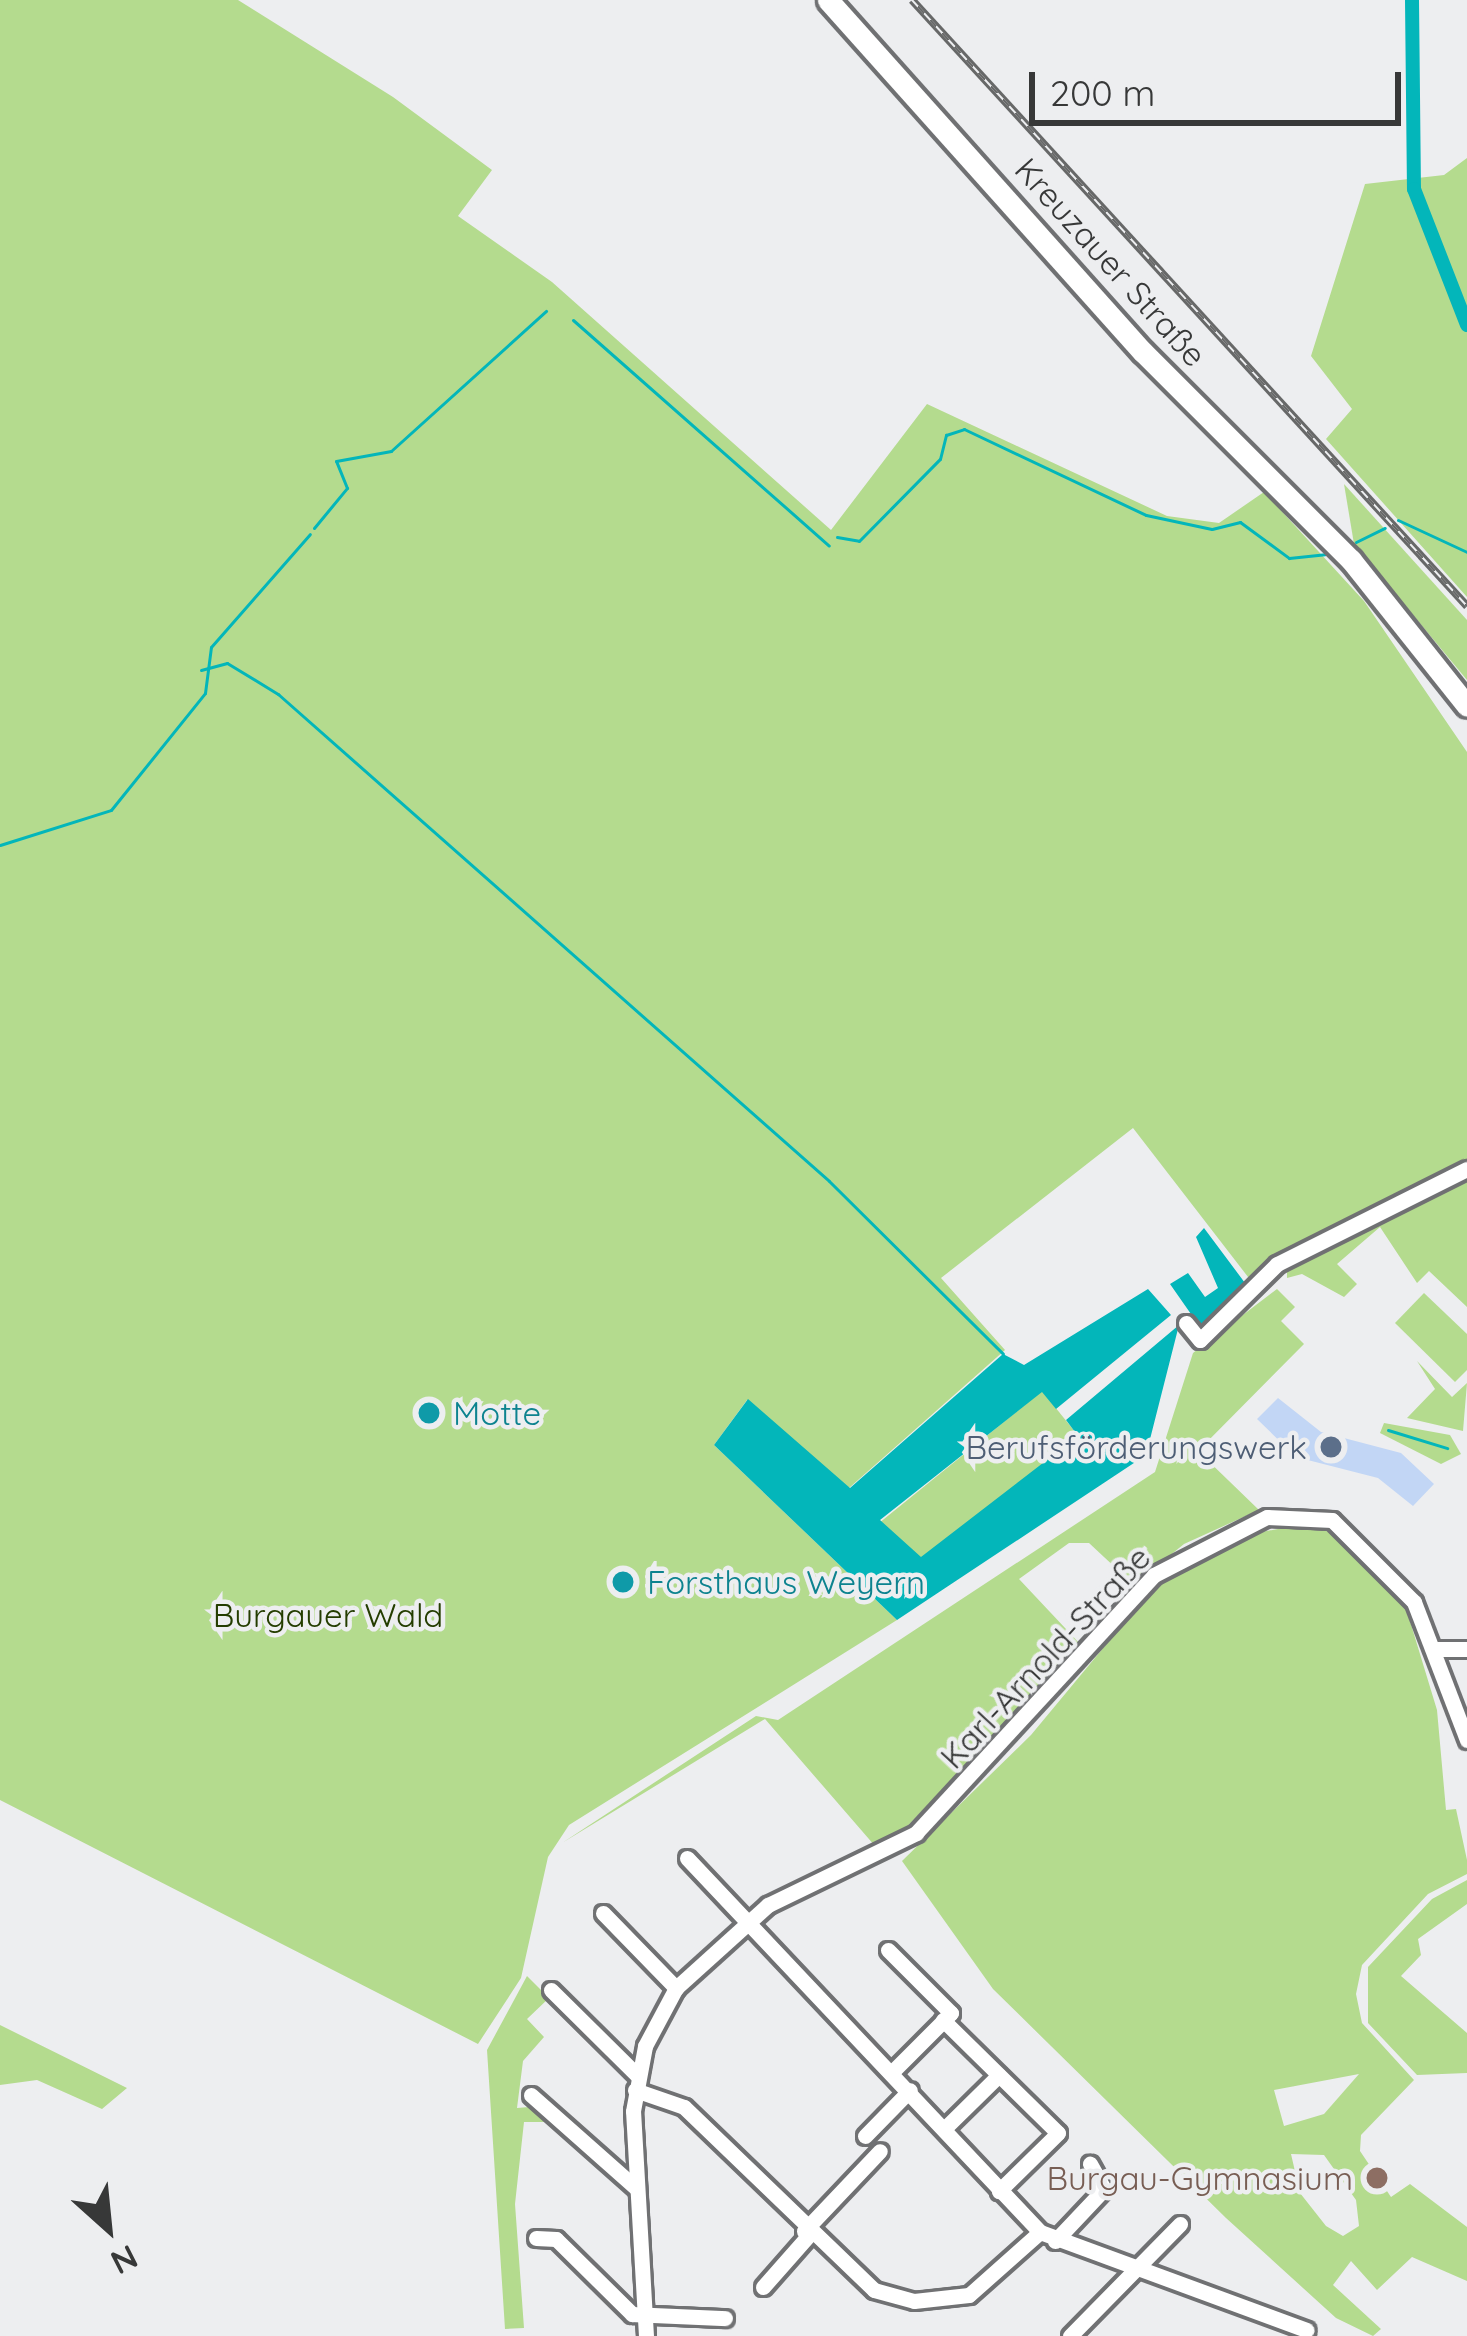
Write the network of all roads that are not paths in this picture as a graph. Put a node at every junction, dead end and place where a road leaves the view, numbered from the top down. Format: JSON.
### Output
{"nodes":[{"id":1,"x":828,"y":0,"type":"edge"},
{"id":2,"x":1467,"y":706,"type":"edge"},
{"id":3,"x":1467,"y":1168,"type":"edge"},
{"id":4,"x":1186,"y":1323,"type":"dead end"},
{"id":5,"x":1467,"y":1648,"type":"edge"},
{"id":6,"x":1435,"y":1649,"type":"junction"},
{"id":7,"x":1467,"y":1740,"type":"edge"},
{"id":8,"x":687,"y":1858,"type":"dead end"},
{"id":9,"x":603,"y":1913,"type":"dead end"},
{"id":10,"x":742,"y":1923,"type":"junction"},
{"id":11,"x":888,"y":1950,"type":"dead end"},
{"id":12,"x":676,"y":1988,"type":"junction"},
{"id":13,"x":551,"y":1990,"type":"dead end"},
{"id":14,"x":943,"y":2020,"type":"junction"},
{"id":15,"x":892,"y":2072,"type":"junction"},
{"id":16,"x":999,"y":2075,"type":"junction"},
{"id":17,"x":636,"y":2082,"type":"junction"},
{"id":18,"x":910,"y":2090,"type":"junction"},
{"id":19,"x":531,"y":2095,"type":"dead end"},
{"id":20,"x":946,"y":2127,"type":"junction"},
{"id":21,"x":865,"y":2136,"type":"dead end"},
{"id":22,"x":880,"y":2151,"type":"dead end"},
{"id":23,"x":1090,"y":2164,"type":"dead end"},
{"id":24,"x":636,"y":2188,"type":"junction"},
{"id":25,"x":999,"y":2191,"type":"junction"},
{"id":26,"x":1180,"y":2224,"type":"dead end"},
{"id":27,"x":1040,"y":2232,"type":"junction"},
{"id":28,"x":806,"y":2234,"type":"junction"},
{"id":29,"x":536,"y":2238,"type":"dead end"},
{"id":30,"x":1055,"y":2242,"type":"junction"},
{"id":31,"x":1133,"y":2271,"type":"junction"},
{"id":32,"x":763,"y":2287,"type":"dead end"},
{"id":33,"x":645,"y":2315,"type":"junction"},
{"id":34,"x":725,"y":2318,"type":"dead end"},
{"id":35,"x":1307,"y":2330,"type":"dead end"},
{"id":36,"x":646,"y":2336,"type":"edge"},
{"id":37,"x":1070,"y":2336,"type":"edge"}],
"edges":[{"from":1,"to":2,"type":"main road","name":"Kreuzauer Straße"},
{"from":3,"to":4,"type":"street"},
{"from":5,"to":6,"type":"street"},
{"from":6,"to":7,"type":"street","name":"Karl-Arnold-Straße"},
{"from":6,"to":10,"type":"street","name":"Karl-Arnold-Straße"},
{"from":8,"to":10,"type":"street"},
{"from":9,"to":12,"type":"street"},
{"from":10,"to":12,"type":"street","name":"Karl-Arnold-Straße"},
{"from":10,"to":15,"type":"street"},
{"from":11,"to":14,"type":"street"},
{"from":12,"to":17,"type":"street"},
{"from":13,"to":17,"type":"street"},
{"from":14,"to":15,"type":"street"},
{"from":14,"to":16,"type":"street"},
{"from":15,"to":18,"type":"street"},
{"from":16,"to":20,"type":"street"},
{"from":16,"to":25,"type":"street"},
{"from":17,"to":24,"type":"street"},
{"from":17,"to":28,"type":"street"},
{"from":18,"to":20,"type":"street"},
{"from":18,"to":21,"type":"street"},
{"from":19,"to":24,"type":"street"},
{"from":20,"to":25,"type":"street"},
{"from":22,"to":28,"type":"street"},
{"from":23,"to":30,"type":"street"},
{"from":24,"to":33,"type":"street"},
{"from":25,"to":27,"type":"street"},
{"from":26,"to":31,"type":"street"},
{"from":27,"to":28,"type":"street"},
{"from":27,"to":30,"type":"street"},
{"from":28,"to":32,"type":"street"},
{"from":29,"to":33,"type":"street"},
{"from":30,"to":31,"type":"street"},
{"from":31,"to":35,"type":"street"},
{"from":31,"to":37,"type":"street"},
{"from":33,"to":34,"type":"street"},
{"from":33,"to":36,"type":"street"}]}
